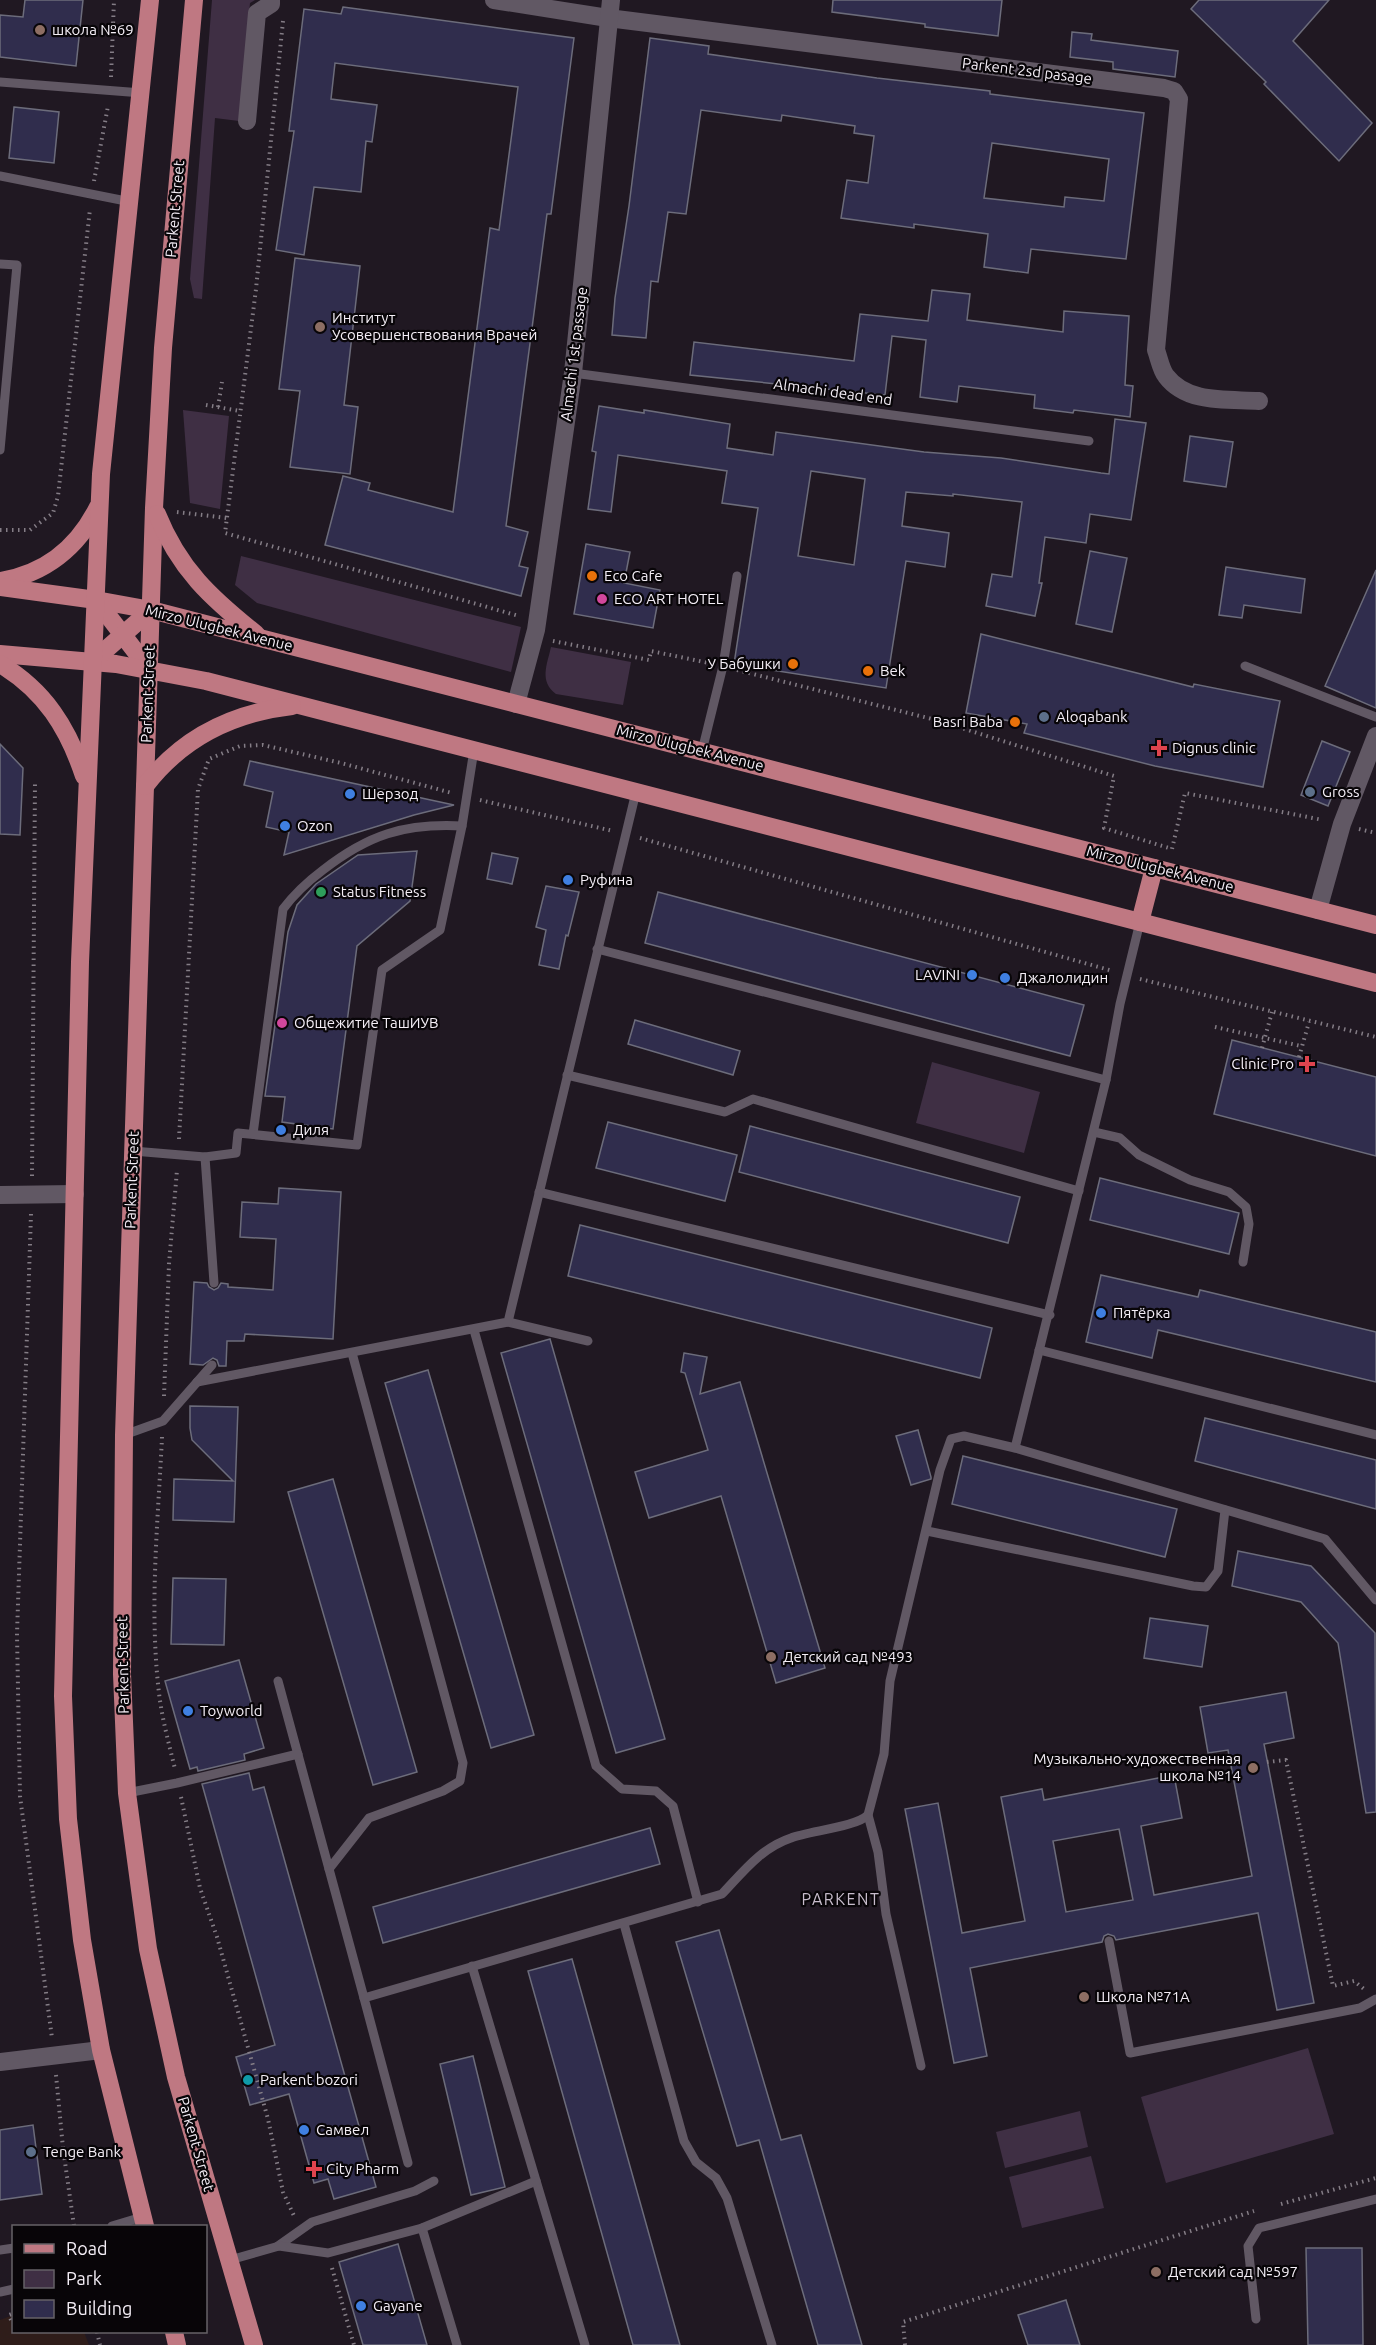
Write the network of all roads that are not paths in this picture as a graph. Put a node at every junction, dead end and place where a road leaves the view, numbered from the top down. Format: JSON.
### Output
{"nodes":[{"id":1,"x":150,"y":0,"type":"edge"},
{"id":2,"x":194,"y":0,"type":"edge"},
{"id":3,"x":494,"y":0,"type":"edge"},
{"id":4,"x":611,"y":0,"type":"edge"},
{"id":5,"x":277,"y":6,"type":"edge"},
{"id":6,"x":608,"y":18,"type":"junction"},
{"id":7,"x":0,"y":82,"type":"edge"},
{"id":8,"x":142,"y":93,"type":"junction"},
{"id":9,"x":247,"y":121,"type":"dead end"},
{"id":10,"x":0,"y":176,"type":"edge"},
{"id":11,"x":131,"y":202,"type":"junction"},
{"id":12,"x":0,"y":264,"type":"edge"},
{"id":13,"x":573,"y":373,"type":"junction"},
{"id":14,"x":3,"y":392,"type":"edge"},
{"id":15,"x":1258,"y":401,"type":"dead end"},
{"id":16,"x":1089,"y":441,"type":"dead end"},
{"id":17,"x":0,"y":450,"type":"edge"},
{"id":18,"x":100,"y":502,"type":"junction"},
{"id":19,"x":154,"y":508,"type":"junction"},
{"id":20,"x":737,"y":576,"type":"dead end"},
{"id":21,"x":0,"y":581,"type":"edge"},
{"id":22,"x":0,"y":587,"type":"edge"},
{"id":23,"x":96,"y":600,"type":"junction"},
{"id":24,"x":151,"y":610,"type":"junction"},
{"id":25,"x":123,"y":635,"type":"junction"},
{"id":26,"x":262,"y":638,"type":"junction"},
{"id":27,"x":0,"y":654,"type":"edge"},
{"id":28,"x":93,"y":661,"type":"junction"},
{"id":29,"x":0,"y":664,"type":"edge"},
{"id":30,"x":1245,"y":666,"type":"dead end"},
{"id":31,"x":149,"y":669,"type":"junction"},
{"id":32,"x":516,"y":704,"type":"junction"},
{"id":33,"x":301,"y":705,"type":"junction"},
{"id":34,"x":1376,"y":717,"type":"edge"},
{"id":35,"x":1376,"y":735,"type":"edge"},
{"id":36,"x":474,"y":750,"type":"junction"},
{"id":37,"x":702,"y":752,"type":"junction"},
{"id":38,"x":87,"y":784,"type":"junction"},
{"id":39,"x":145,"y":786,"type":"junction"},
{"id":40,"x":636,"y":792,"type":"junction"},
{"id":41,"x":462,"y":826,"type":"junction"},
{"id":42,"x":1154,"y":868,"type":"junction"},
{"id":43,"x":1318,"y":910,"type":"junction"},
{"id":44,"x":1140,"y":922,"type":"junction"},
{"id":45,"x":1376,"y":925,"type":"edge"},
{"id":46,"x":597,"y":949,"type":"junction"},
{"id":47,"x":1376,"y":983,"type":"edge"},
{"id":48,"x":567,"y":1075,"type":"junction"},
{"id":49,"x":1106,"y":1080,"type":"junction"},
{"id":50,"x":1094,"y":1132,"type":"junction"},
{"id":51,"x":253,"y":1134,"type":"junction"},
{"id":52,"x":133,"y":1151,"type":"junction"},
{"id":53,"x":206,"y":1157,"type":"junction"},
{"id":54,"x":1079,"y":1191,"type":"junction"},
{"id":55,"x":539,"y":1192,"type":"junction"},
{"id":56,"x":75,"y":1194,"type":"junction"},
{"id":57,"x":0,"y":1195,"type":"edge"},
{"id":58,"x":1243,"y":1262,"type":"dead end"},
{"id":59,"x":214,"y":1283,"type":"dead end"},
{"id":60,"x":1050,"y":1315,"type":"junction"},
{"id":61,"x":508,"y":1322,"type":"junction"},
{"id":62,"x":474,"y":1330,"type":"junction"},
{"id":63,"x":588,"y":1341,"type":"dead end"},
{"id":64,"x":1039,"y":1350,"type":"junction"},
{"id":65,"x":352,"y":1353,"type":"junction"},
{"id":66,"x":212,"y":1365,"type":"dead end"},
{"id":67,"x":197,"y":1382,"type":"junction"},
{"id":68,"x":124,"y":1435,"type":"junction"},
{"id":69,"x":1376,"y":1435,"type":"edge"},
{"id":70,"x":1015,"y":1448,"type":"junction"},
{"id":71,"x":1225,"y":1510,"type":"junction"},
{"id":72,"x":927,"y":1531,"type":"junction"},
{"id":73,"x":1376,"y":1600,"type":"edge"},
{"id":74,"x":278,"y":1681,"type":"dead end"},
{"id":75,"x":298,"y":1754,"type":"junction"},
{"id":76,"x":127,"y":1793,"type":"junction"},
{"id":77,"x":868,"y":1815,"type":"junction"},
{"id":78,"x":329,"y":1869,"type":"junction"},
{"id":79,"x":698,"y":1902,"type":"junction"},
{"id":80,"x":624,"y":1924,"type":"junction"},
{"id":81,"x":1109,"y":1941,"type":"dead end"},
{"id":82,"x":472,"y":1966,"type":"junction"},
{"id":83,"x":364,"y":1998,"type":"junction"},
{"id":84,"x":1376,"y":1999,"type":"edge"},
{"id":85,"x":101,"y":2050,"type":"junction"},
{"id":86,"x":0,"y":2062,"type":"edge"},
{"id":87,"x":921,"y":2066,"type":"dead end"},
{"id":88,"x":408,"y":2163,"type":"dead end"},
{"id":89,"x":434,"y":2181,"type":"dead end"},
{"id":90,"x":536,"y":2181,"type":"junction"},
{"id":91,"x":1376,"y":2199,"type":"edge"},
{"id":92,"x":144,"y":2222,"type":"edge"},
{"id":93,"x":120,"y":2225,"type":"edge"},
{"id":94,"x":422,"y":2228,"type":"junction"},
{"id":95,"x":278,"y":2246,"type":"junction"},
{"id":96,"x":230,"y":2260,"type":"junction"},
{"id":97,"x":1256,"y":2319,"type":"dead end"},
{"id":98,"x":254,"y":2345,"type":"edge"},
{"id":99,"x":457,"y":2345,"type":"edge"},
{"id":100,"x":585,"y":2345,"type":"edge"},
{"id":101,"x":772,"y":2345,"type":"edge"}],
"edges":[{"from":1,"to":8,"type":"main road"},
{"from":2,"to":19,"type":"main road","name":"Parkent Street"},
{"from":3,"to":6,"type":"street","name":"Parkent 2sd pasage"},
{"from":4,"to":6,"type":"street","name":"Almachi 1st passage"},
{"from":5,"to":9,"type":"street"},
{"from":6,"to":13,"type":"street","name":"Almachi 1st passage"},
{"from":6,"to":15,"type":"street","name":"Parkent 2sd pasage"},
{"from":7,"to":8,"type":"lane"},
{"from":8,"to":11,"type":"main road"},
{"from":10,"to":11,"type":"lane"},
{"from":11,"to":18,"type":"main road"},
{"from":12,"to":14,"type":"lane"},
{"from":13,"to":16,"type":"lane","name":"Almachi dead end"},
{"from":13,"to":32,"type":"street","name":"Almachi 1st passage"},
{"from":14,"to":17,"type":"lane"},
{"from":18,"to":21,"type":"main road"},
{"from":18,"to":23,"type":"main road"},
{"from":19,"to":24,"type":"main road","name":"Parkent Street"},
{"from":19,"to":26,"type":"main road"},
{"from":20,"to":37,"type":"lane"},
{"from":22,"to":23,"type":"main road","name":"Mirzo Ulugbek Avenue"},
{"from":23,"to":24,"type":"main road","name":"Mirzo Ulugbek Avenue"},
{"from":23,"to":25,"type":"main road"},
{"from":23,"to":28,"type":"main road"},
{"from":24,"to":25,"type":"main road"},
{"from":24,"to":26,"type":"main road","name":"Mirzo Ulugbek Avenue"},
{"from":24,"to":31,"type":"main road","name":"Parkent Street"},
{"from":25,"to":28,"type":"main road"},
{"from":25,"to":31,"type":"main road"},
{"from":26,"to":32,"type":"main road","name":"Mirzo Ulugbek Avenue"},
{"from":27,"to":28,"type":"main road"},
{"from":28,"to":31,"type":"main road"},
{"from":28,"to":38,"type":"main road"},
{"from":29,"to":38,"type":"main road"},
{"from":30,"to":34,"type":"lane"},
{"from":31,"to":33,"type":"main road"},
{"from":31,"to":39,"type":"main road","name":"Parkent Street"},
{"from":32,"to":37,"type":"main road","name":"Mirzo Ulugbek Avenue"},
{"from":33,"to":36,"type":"main road"},
{"from":33,"to":39,"type":"main road"},
{"from":35,"to":43,"type":"street"},
{"from":36,"to":40,"type":"main road"},
{"from":36,"to":41,"type":"lane"},
{"from":37,"to":42,"type":"main road","name":"Mirzo Ulugbek Avenue"},
{"from":38,"to":56,"type":"main road"},
{"from":39,"to":52,"type":"main road","name":"Parkent Street"},
{"from":40,"to":44,"type":"main road"},
{"from":40,"to":46,"type":"lane"},
{"from":41,"to":51,"type":"lane"},
{"from":41,"to":51,"type":"lane"},
{"from":42,"to":43,"type":"main road","name":"Mirzo Ulugbek Avenue"},
{"from":42,"to":44,"type":"main road"},
{"from":43,"to":45,"type":"main road","name":"Mirzo Ulugbek Avenue"},
{"from":44,"to":47,"type":"main road"},
{"from":44,"to":49,"type":"lane"},
{"from":46,"to":48,"type":"lane"},
{"from":46,"to":49,"type":"lane"},
{"from":48,"to":54,"type":"lane"},
{"from":48,"to":55,"type":"lane"},
{"from":49,"to":50,"type":"lane"},
{"from":50,"to":54,"type":"lane"},
{"from":50,"to":58,"type":"lane"},
{"from":51,"to":53,"type":"lane"},
{"from":52,"to":53,"type":"lane"},
{"from":52,"to":68,"type":"main road","name":"Parkent Street"},
{"from":53,"to":59,"type":"lane"},
{"from":54,"to":60,"type":"lane"},
{"from":55,"to":60,"type":"lane"},
{"from":55,"to":61,"type":"lane"},
{"from":56,"to":57,"type":"street"},
{"from":56,"to":85,"type":"main road"},
{"from":60,"to":64,"type":"lane"},
{"from":61,"to":62,"type":"lane"},
{"from":61,"to":63,"type":"lane"},
{"from":62,"to":65,"type":"lane"},
{"from":62,"to":79,"type":"lane"},
{"from":64,"to":69,"type":"lane"},
{"from":64,"to":70,"type":"lane"},
{"from":65,"to":67,"type":"lane"},
{"from":65,"to":78,"type":"lane"},
{"from":66,"to":67,"type":"lane"},
{"from":67,"to":68,"type":"lane"},
{"from":68,"to":76,"type":"main road","name":"Parkent Street"},
{"from":70,"to":71,"type":"lane"},
{"from":70,"to":72,"type":"lane"},
{"from":71,"to":72,"type":"lane"},
{"from":71,"to":73,"type":"lane"},
{"from":72,"to":77,"type":"lane"},
{"from":74,"to":75,"type":"lane"},
{"from":75,"to":76,"type":"lane"},
{"from":75,"to":78,"type":"lane"},
{"from":76,"to":96,"type":"main road","name":"Parkent Street"},
{"from":77,"to":79,"type":"lane"},
{"from":77,"to":87,"type":"lane"},
{"from":78,"to":83,"type":"lane"},
{"from":79,"to":80,"type":"lane"},
{"from":80,"to":82,"type":"lane"},
{"from":80,"to":101,"type":"lane"},
{"from":81,"to":84,"type":"lane"},
{"from":82,"to":83,"type":"lane"},
{"from":82,"to":90,"type":"lane"},
{"from":83,"to":88,"type":"lane"},
{"from":85,"to":86,"type":"street"},
{"from":85,"to":92,"type":"main road"},
{"from":89,"to":95,"type":"lane"},
{"from":90,"to":94,"type":"lane"},
{"from":90,"to":100,"type":"lane"},
{"from":91,"to":97,"type":"lane"},
{"from":92,"to":93,"type":"lane"},
{"from":94,"to":95,"type":"lane"},
{"from":94,"to":99,"type":"lane"},
{"from":95,"to":96,"type":"lane"},
{"from":96,"to":98,"type":"main road","name":"Parkent Street"}]}
